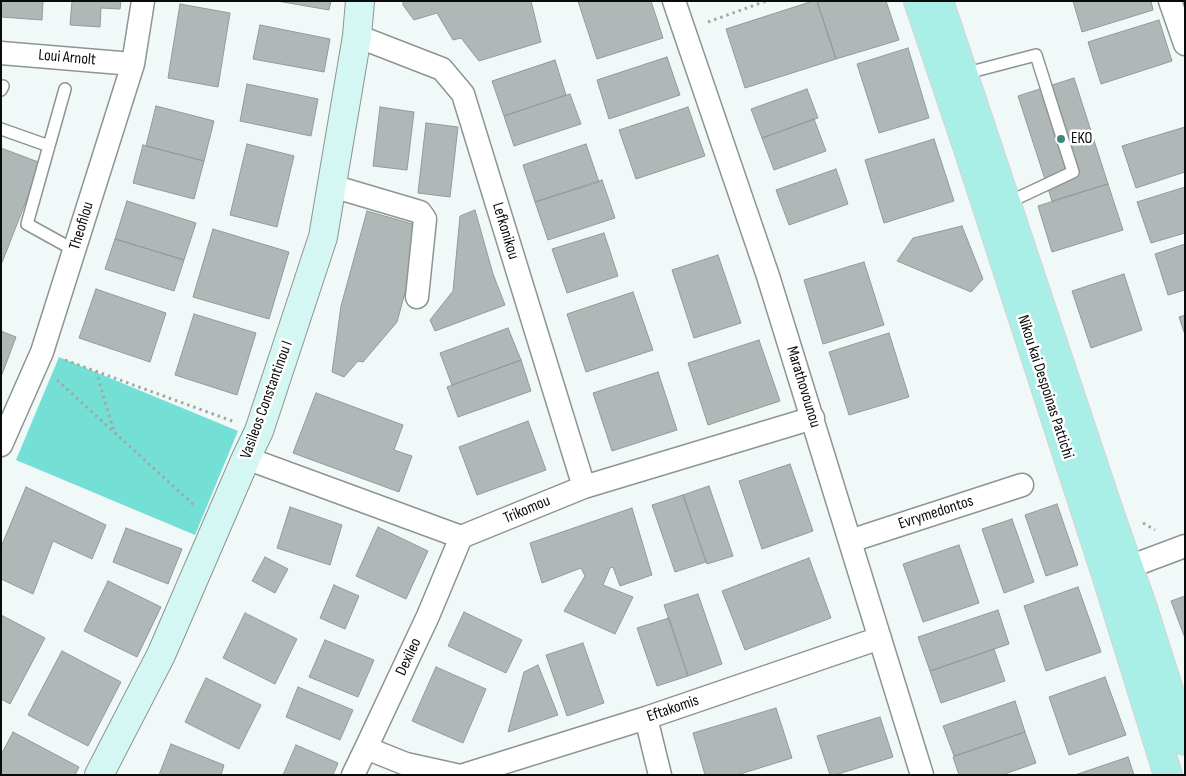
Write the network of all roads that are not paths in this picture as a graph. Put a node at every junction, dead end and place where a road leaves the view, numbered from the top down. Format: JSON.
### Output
{"nodes":[{"id":1,"x":144,"y":1,"type":"edge"},
{"id":2,"x":360,"y":1,"type":"edge"},
{"id":3,"x":674,"y":1,"type":"edge"},
{"id":4,"x":918,"y":1,"type":"edge"},
{"id":5,"x":939,"y":1,"type":"edge"},
{"id":6,"x":1170,"y":1,"type":"edge"},
{"id":7,"x":357,"y":36,"type":"junction"},
{"id":8,"x":1185,"y":44,"type":"edge"},
{"id":9,"x":1,"y":53,"type":"edge"},
{"id":10,"x":133,"y":64,"type":"junction"},
{"id":11,"x":963,"y":74,"type":"junction"},
{"id":12,"x":65,"y":89,"type":"dead end"},
{"id":13,"x":1,"y":130,"type":"edge"},
{"id":14,"x":49,"y":146,"type":"junction"},
{"id":15,"x":332,"y":186,"type":"junction"},
{"id":16,"x":1006,"y":203,"type":"junction"},
{"id":17,"x":74,"y":250,"type":"junction"},
{"id":18,"x":417,"y":297,"type":"dead end"},
{"id":19,"x":813,"y":418,"type":"junction"},
{"id":20,"x":1,"y":445,"type":"edge"},
{"id":21,"x":246,"y":458,"type":"junction"},
{"id":22,"x":1022,"y":485,"type":"dead end"},
{"id":23,"x":584,"y":487,"type":"junction"},
{"id":24,"x":461,"y":538,"type":"junction"},
{"id":25,"x":850,"y":541,"type":"junction"},
{"id":26,"x":1185,"y":546,"type":"edge"},
{"id":27,"x":1117,"y":571,"type":"junction"},
{"id":28,"x":880,"y":638,"type":"junction"},
{"id":29,"x":646,"y":718,"type":"junction"},
{"id":30,"x":1185,"y":741,"type":"edge"},
{"id":31,"x":366,"y":748,"type":"junction"},
{"id":32,"x":99,"y":775,"type":"edge"},
{"id":33,"x":352,"y":775,"type":"edge"},
{"id":34,"x":456,"y":775,"type":"edge"},
{"id":35,"x":464,"y":775,"type":"edge"},
{"id":36,"x":660,"y":775,"type":"edge"},
{"id":37,"x":922,"y":775,"type":"edge"},
{"id":38,"x":1168,"y":775,"type":"edge"}],
"edges":[{"from":1,"to":10,"type":"street","name":"Theofilou"},
{"from":2,"to":7,"type":"main road","name":"Vasileos Constantinou I"},
{"from":3,"to":19,"type":"street","name":"Marathovounou"},
{"from":4,"to":27,"type":"main road","name":"Nikou kai Despoinas Pattichi"},
{"from":5,"to":11,"type":"main road","name":"Nikou kai Despoinas Pattichi"},
{"from":6,"to":8,"type":"street"},
{"from":7,"to":15,"type":"main road","name":"Vasileos Constantinou I"},
{"from":7,"to":23,"type":"street","name":"Lefkonikou"},
{"from":9,"to":10,"type":"street","name":"Loui Arnolt"},
{"from":10,"to":17,"type":"street","name":"Theofilou"},
{"from":11,"to":16,"type":"main road","name":"Nikou kai Despoinas Pattichi"},
{"from":11,"to":16,"type":"lane"},
{"from":12,"to":14,"type":"lane"},
{"from":13,"to":14,"type":"lane"},
{"from":14,"to":17,"type":"lane"},
{"from":15,"to":18,"type":"street"},
{"from":15,"to":21,"type":"main road","name":"Vasileos Constantinou I"},
{"from":16,"to":27,"type":"main road","name":"Nikou kai Despoinas Pattichi"},
{"from":17,"to":20,"type":"street","name":"Theofilou"},
{"from":19,"to":23,"type":"street","name":"Trikomou"},
{"from":19,"to":25,"type":"street","name":"Marathovounou"},
{"from":21,"to":24,"type":"street"},
{"from":21,"to":32,"type":"main road","name":"Vasileos Constantinou I"},
{"from":22,"to":25,"type":"street","name":"Evrymedontos"},
{"from":23,"to":24,"type":"street","name":"Trikomou"},
{"from":24,"to":31,"type":"street","name":"Dexileo"},
{"from":25,"to":28,"type":"street","name":"Marathovounou"},
{"from":26,"to":27,"type":"street"},
{"from":27,"to":30,"type":"main road","name":"Nikou kai Despoinas Pattichi"},
{"from":27,"to":38,"type":"main road","name":"Nikou kai Despoinas Pattichi"},
{"from":28,"to":29,"type":"street","name":"Eftakomis"},
{"from":28,"to":37,"type":"street","name":"Marathovounou"},
{"from":29,"to":35,"type":"street","name":"Eftakomis"},
{"from":29,"to":36,"type":"street"},
{"from":31,"to":33,"type":"street","name":"Dexileo"},
{"from":31,"to":34,"type":"street"}]}
